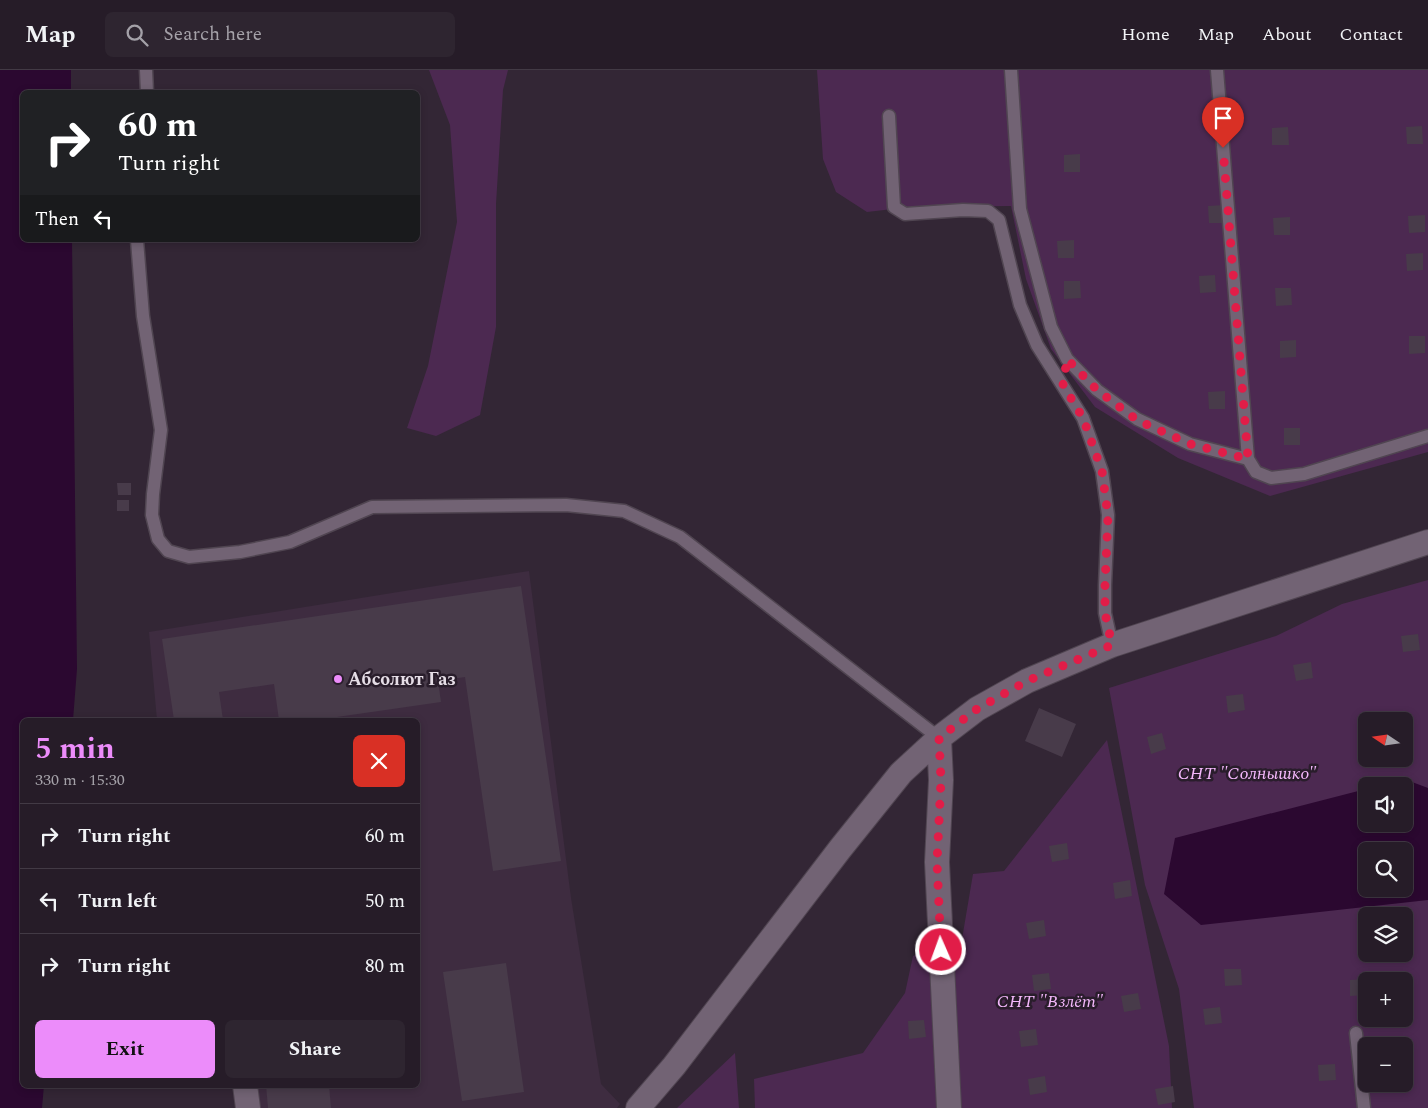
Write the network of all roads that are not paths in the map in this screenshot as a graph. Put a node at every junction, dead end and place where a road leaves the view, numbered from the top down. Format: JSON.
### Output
{"nodes":[{"id":1,"x":146,"y":70,"type":"edge"},
{"id":2,"x":1011,"y":70,"type":"edge"},
{"id":3,"x":1217,"y":70,"type":"edge"},
{"id":4,"x":147,"y":90,"type":"edge"},
{"id":5,"x":888,"y":116,"type":"dead end"},
{"id":6,"x":137,"y":242,"type":"edge"},
{"id":7,"x":1067,"y":359,"type":"junction"},
{"id":8,"x":1063,"y":385,"type":"junction"},
{"id":9,"x":1428,"y":436,"type":"edge"},
{"id":10,"x":1248,"y":459,"type":"junction"},
{"id":11,"x":1428,"y":542,"type":"edge"},
{"id":12,"x":1112,"y":645,"type":"junction"},
{"id":13,"x":939,"y":738,"type":"junction"},
{"id":14,"x":1356,"y":1033,"type":"dead end"},
{"id":15,"x":245,"y":1088,"type":"edge"},
{"id":16,"x":248,"y":1108,"type":"edge"},
{"id":17,"x":638,"y":1108,"type":"edge"},
{"id":18,"x":949,"y":1108,"type":"edge"},
{"id":19,"x":1364,"y":1108,"type":"edge"}],
"edges":[{"from":1,"to":4,"type":"lane"},
{"from":2,"to":7,"type":"lane"},
{"from":3,"to":10,"type":"lane"},
{"from":5,"to":8,"type":"lane"},
{"from":6,"to":13,"type":"lane"},
{"from":7,"to":8,"type":"lane"},
{"from":7,"to":10,"type":"lane"},
{"from":8,"to":12,"type":"lane"},
{"from":9,"to":10,"type":"lane"},
{"from":11,"to":12,"type":"street"},
{"from":12,"to":13,"type":"street"},
{"from":13,"to":17,"type":"street"},
{"from":13,"to":18,"type":"street"},
{"from":14,"to":19,"type":"lane"},
{"from":15,"to":16,"type":"street"}]}
